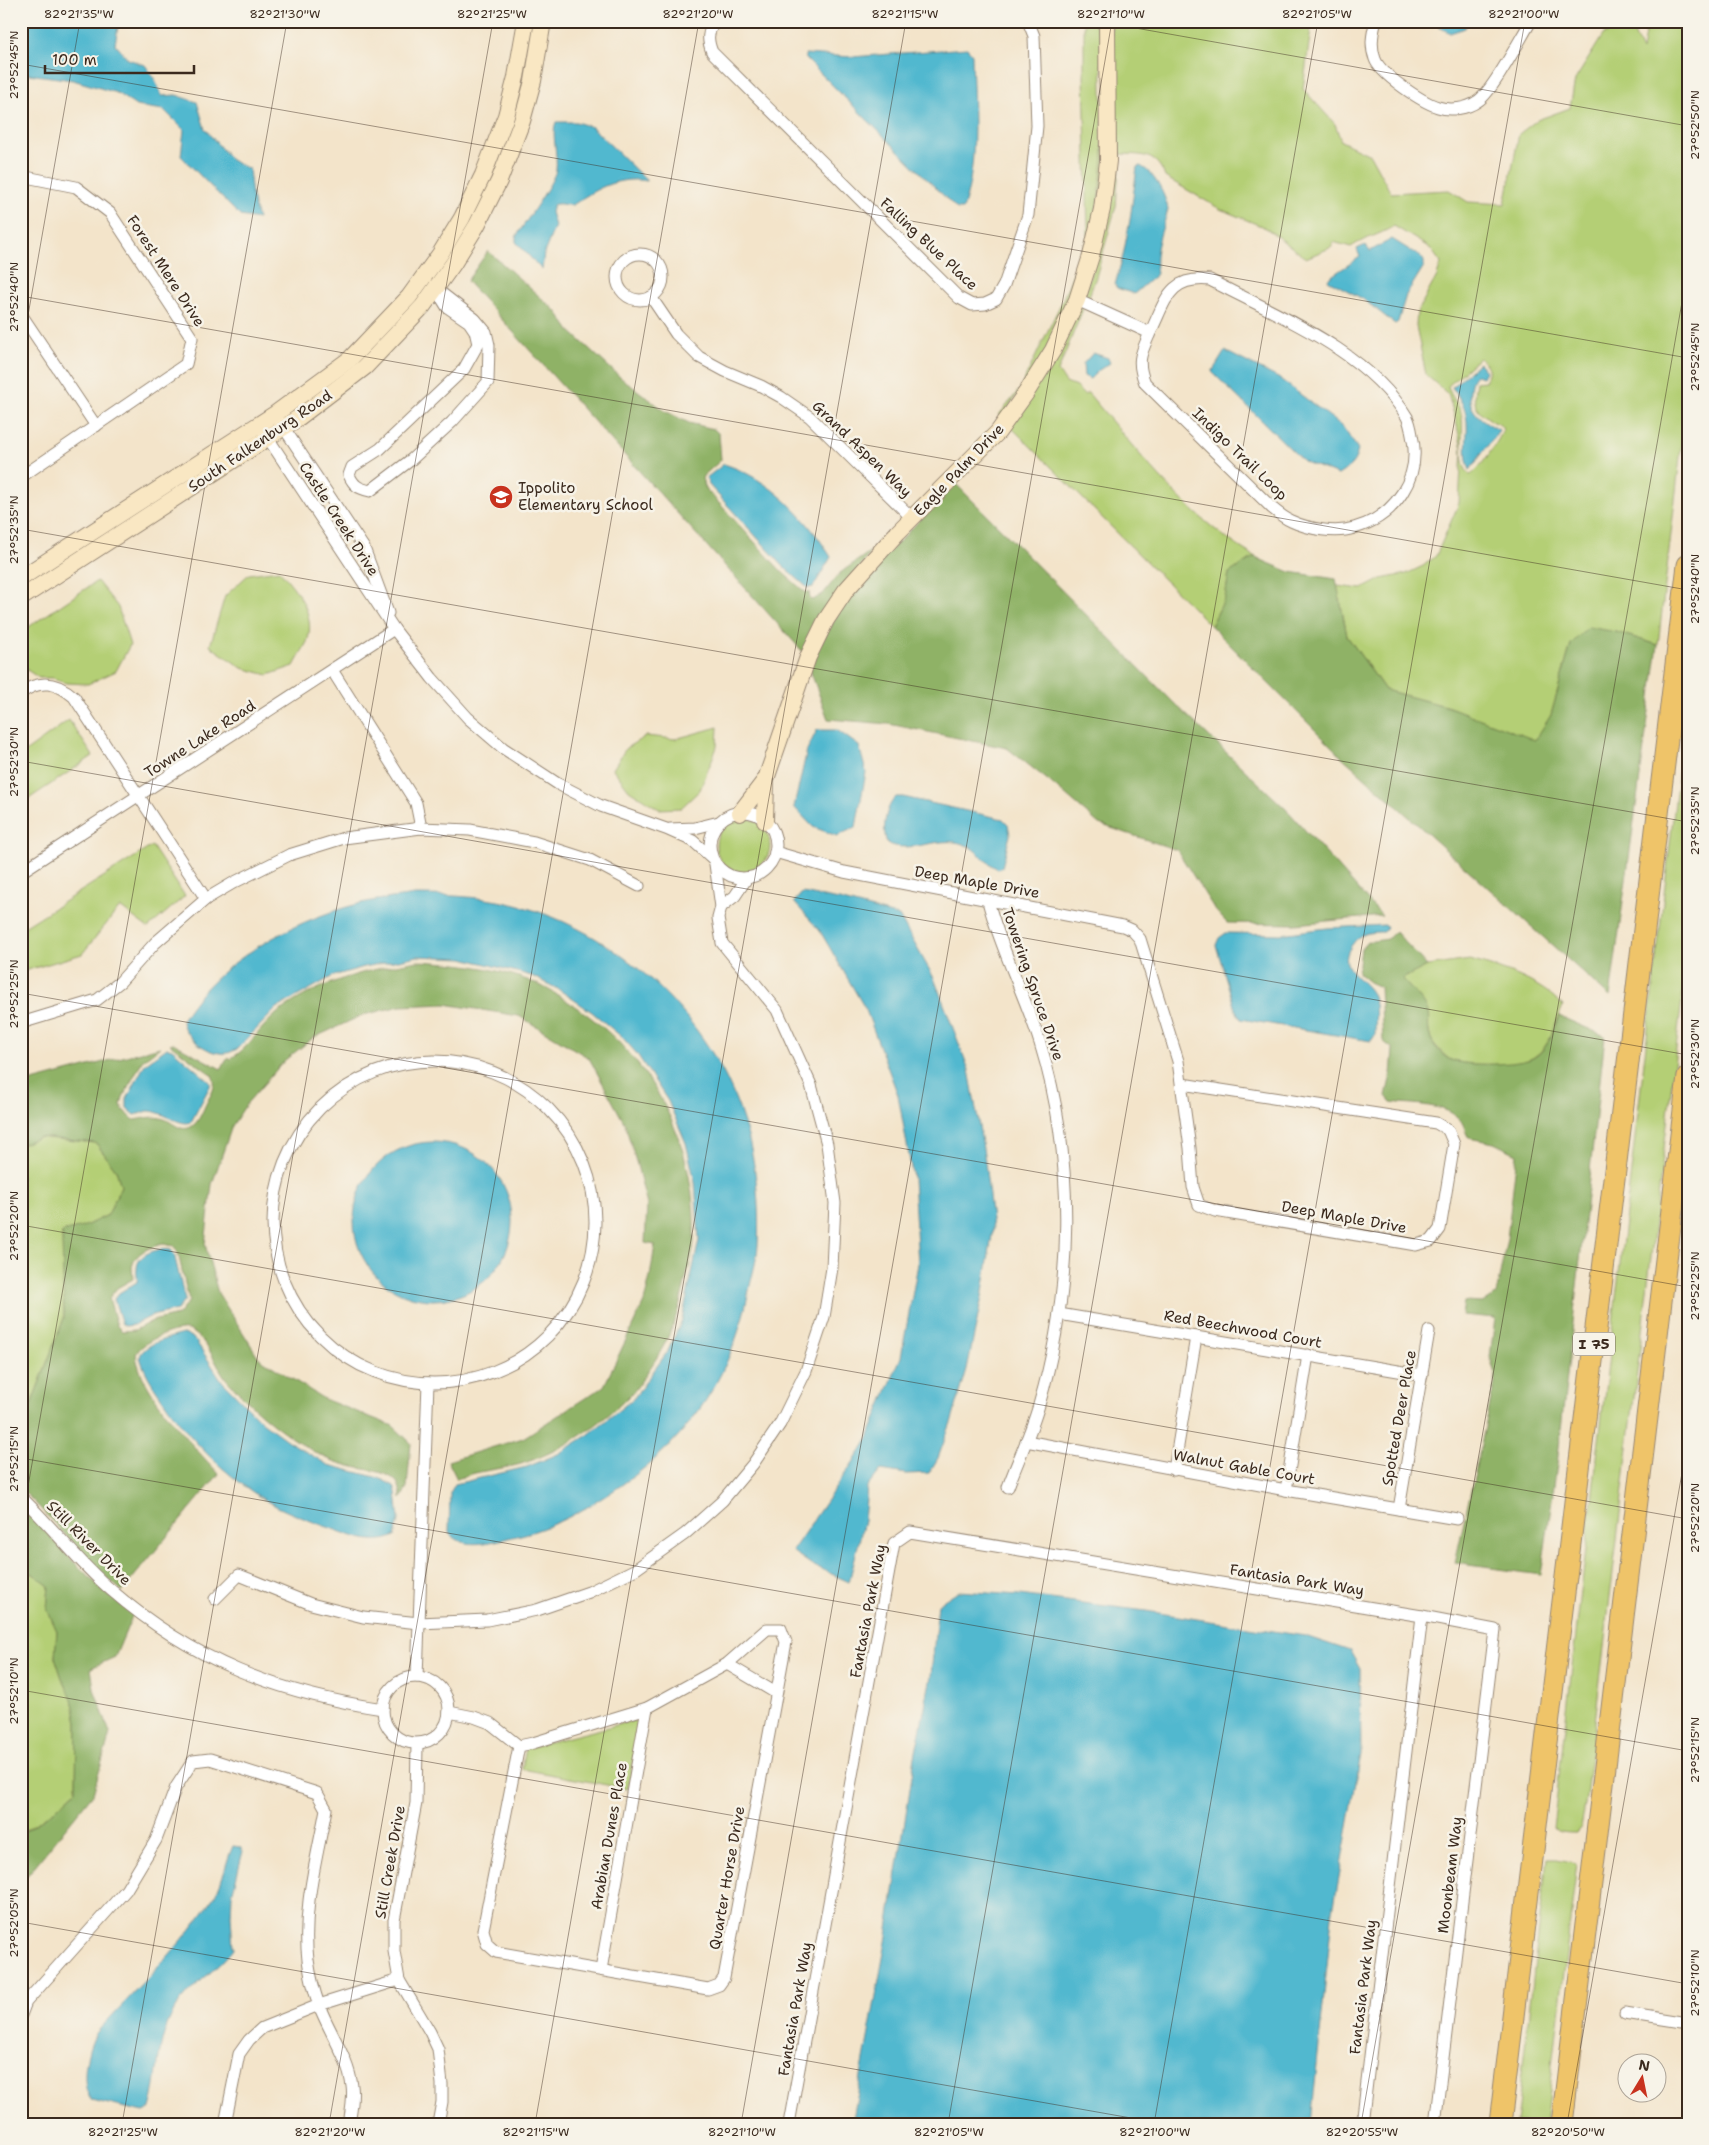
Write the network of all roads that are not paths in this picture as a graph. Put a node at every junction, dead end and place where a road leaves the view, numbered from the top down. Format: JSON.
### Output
{"nodes":[{"id":1,"x":526,"y":21,"type":"edge"},
{"id":2,"x":543,"y":21,"type":"edge"},
{"id":3,"x":716,"y":21,"type":"edge"},
{"id":4,"x":1028,"y":21,"type":"edge"},
{"id":5,"x":1107,"y":21,"type":"edge"},
{"id":6,"x":1376,"y":21,"type":"edge"},
{"id":7,"x":1531,"y":21,"type":"edge"},
{"id":8,"x":21,"y":176,"type":"edge"},
{"id":9,"x":462,"y":218,"type":"junction"},
{"id":10,"x":436,"y":289,"type":"junction"},
{"id":11,"x":651,"y":297,"type":"junction"},
{"id":12,"x":1077,"y":300,"type":"junction"},
{"id":13,"x":21,"y":314,"type":"edge"},
{"id":14,"x":1150,"y":333,"type":"junction"},
{"id":15,"x":469,"y":361,"type":"junction"},
{"id":16,"x":489,"y":371,"type":"junction"},
{"id":17,"x":275,"y":414,"type":"junction"},
{"id":18,"x":96,"y":426,"type":"junction"},
{"id":19,"x":284,"y":428,"type":"junction"},
{"id":20,"x":264,"y":431,"type":"junction"},
{"id":21,"x":21,"y":477,"type":"edge"},
{"id":22,"x":912,"y":518,"type":"junction"},
{"id":23,"x":1688,"y":565,"type":"edge"},
{"id":24,"x":21,"y":578,"type":"edge"},
{"id":25,"x":21,"y":598,"type":"edge"},
{"id":26,"x":394,"y":629,"type":"junction"},
{"id":27,"x":332,"y":670,"type":"junction"},
{"id":28,"x":21,"y":692,"type":"edge"},
{"id":29,"x":766,"y":780,"type":"junction"},
{"id":30,"x":138,"y":796,"type":"junction"},
{"id":31,"x":740,"y":813,"type":"junction"},
{"id":32,"x":765,"y":821,"type":"junction"},
{"id":33,"x":719,"y":822,"type":"junction"},
{"id":34,"x":421,"y":828,"type":"junction"},
{"id":35,"x":666,"y":829,"type":"junction"},
{"id":36,"x":775,"y":852,"type":"junction"},
{"id":37,"x":714,"y":861,"type":"junction"},
{"id":38,"x":21,"y":872,"type":"edge"},
{"id":39,"x":747,"y":878,"type":"junction"},
{"id":40,"x":639,"y":886,"type":"dead end"},
{"id":41,"x":206,"y":899,"type":"junction"},
{"id":42,"x":988,"y":901,"type":"junction"},
{"id":43,"x":721,"y":907,"type":"junction"},
{"id":44,"x":21,"y":1023,"type":"edge"},
{"id":45,"x":1688,"y":1077,"type":"edge"},
{"id":46,"x":1182,"y":1084,"type":"junction"},
{"id":47,"x":1059,"y":1314,"type":"junction"},
{"id":48,"x":1429,"y":1331,"type":"dead end"},
{"id":49,"x":1196,"y":1337,"type":"junction"},
{"id":50,"x":1308,"y":1355,"type":"junction"},
{"id":51,"x":1422,"y":1374,"type":"junction"},
{"id":52,"x":428,"y":1383,"type":"junction"},
{"id":53,"x":1026,"y":1441,"type":"junction"},
{"id":54,"x":1174,"y":1470,"type":"junction"},
{"id":55,"x":1008,"y":1487,"type":"dead end"},
{"id":56,"x":1286,"y":1490,"type":"junction"},
{"id":57,"x":21,"y":1497,"type":"edge"},
{"id":58,"x":1399,"y":1509,"type":"junction"},
{"id":59,"x":1457,"y":1519,"type":"dead end"},
{"id":60,"x":215,"y":1598,"type":"dead end"},
{"id":61,"x":1422,"y":1616,"type":"junction"},
{"id":62,"x":419,"y":1623,"type":"junction"},
{"id":63,"x":1495,"y":1630,"type":"joint"},
{"id":64,"x":727,"y":1664,"type":"junction"},
{"id":65,"x":418,"y":1677,"type":"junction"},
{"id":66,"x":776,"y":1693,"type":"junction"},
{"id":67,"x":647,"y":1708,"type":"junction"},
{"id":68,"x":383,"y":1709,"type":"junction"},
{"id":69,"x":449,"y":1712,"type":"junction"},
{"id":70,"x":417,"y":1744,"type":"junction"},
{"id":71,"x":518,"y":1746,"type":"junction"},
{"id":72,"x":600,"y":1970,"type":"junction"},
{"id":73,"x":398,"y":1980,"type":"junction"},
{"id":74,"x":319,"y":2005,"type":"junction"},
{"id":75,"x":1625,"y":2013,"type":"dead end"},
{"id":76,"x":21,"y":2015,"type":"edge"},
{"id":77,"x":1688,"y":2024,"type":"edge"},
{"id":78,"x":226,"y":2124,"type":"edge"},
{"id":79,"x":349,"y":2124,"type":"edge"},
{"id":80,"x":438,"y":2124,"type":"edge"},
{"id":81,"x":789,"y":2124,"type":"edge"},
{"id":82,"x":1362,"y":2124,"type":"edge"},
{"id":83,"x":1435,"y":2124,"type":"edge"},
{"id":84,"x":1500,"y":2124,"type":"edge"},
{"id":85,"x":1562,"y":2124,"type":"edge"}],
"edges":[{"from":1,"to":9,"type":"street","name":"South Falkenburg Road"},
{"from":2,"to":10,"type":"street","name":"South Falkenburg Road"},
{"from":3,"to":4,"type":"street","name":"Falling Blue Place"},
{"from":5,"to":12,"type":"street","name":"Eagle Palm Drive"},
{"from":6,"to":7,"type":"street"},
{"from":8,"to":18,"type":"street","name":"Forest Mere Drive"},
{"from":9,"to":10,"type":"street"},
{"from":9,"to":17,"type":"street","name":"South Falkenburg Road"},
{"from":10,"to":15,"type":"street"},
{"from":10,"to":16,"type":"street"},
{"from":10,"to":19,"type":"street","name":"South Falkenburg Road"},
{"from":11,"to":11,"type":"street"},
{"from":11,"to":22,"type":"street","name":"Grand Aspen Way"},
{"from":12,"to":14,"type":"street"},
{"from":12,"to":22,"type":"street","name":"Eagle Palm Drive"},
{"from":13,"to":18,"type":"street"},
{"from":14,"to":14,"type":"street","name":"Indigo Trail Loop"},
{"from":15,"to":16,"type":"street"},
{"from":15,"to":16,"type":"street"},
{"from":17,"to":19,"type":"street","name":"Castle Creek Drive"},
{"from":17,"to":20,"type":"street","name":"South Falkenburg Road"},
{"from":18,"to":21,"type":"street","name":"Forest Mere Drive"},
{"from":19,"to":20,"type":"street","name":"South Falkenburg Road"},
{"from":19,"to":26,"type":"street","name":"Castle Creek Drive"},
{"from":20,"to":24,"type":"street","name":"South Falkenburg Road"},
{"from":20,"to":25,"type":"street","name":"South Falkenburg Road"},
{"from":20,"to":26,"type":"street","name":"Castle Creek Drive"},
{"from":22,"to":29,"type":"street","name":"Eagle Palm Drive"},
{"from":23,"to":84,"type":"highway","number":"I 75"},
{"from":26,"to":27,"type":"street","name":"Towne Lake Road"},
{"from":26,"to":35,"type":"street","name":"Castle Creek Drive"},
{"from":27,"to":30,"type":"street","name":"Towne Lake Road"},
{"from":27,"to":34,"type":"street"},
{"from":28,"to":30,"type":"street"},
{"from":29,"to":31,"type":"street","name":"Eagle Palm Drive"},
{"from":29,"to":32,"type":"street","name":"Eagle Palm Drive"},
{"from":30,"to":38,"type":"street","name":"Towne Lake Road"},
{"from":30,"to":41,"type":"street"},
{"from":31,"to":32,"type":"street"},
{"from":31,"to":33,"type":"street"},
{"from":32,"to":36,"type":"street"},
{"from":33,"to":35,"type":"street","name":"Castle Creek Drive"},
{"from":33,"to":37,"type":"street"},
{"from":34,"to":40,"type":"street"},
{"from":34,"to":41,"type":"street"},
{"from":35,"to":37,"type":"street","name":"Castle Creek Drive"},
{"from":36,"to":39,"type":"street"},
{"from":36,"to":42,"type":"street","name":"Deep Maple Drive"},
{"from":37,"to":39,"type":"street"},
{"from":37,"to":43,"type":"street"},
{"from":39,"to":43,"type":"street"},
{"from":41,"to":44,"type":"street"},
{"from":42,"to":46,"type":"street","name":"Deep Maple Drive"},
{"from":42,"to":47,"type":"street","name":"Towering Spruce Drive"},
{"from":43,"to":62,"type":"street"},
{"from":45,"to":85,"type":"highway"},
{"from":46,"to":46,"type":"street","name":"Deep Maple Drive"},
{"from":47,"to":49,"type":"street","name":"Red Beechwood Court"},
{"from":47,"to":53,"type":"street","name":"Towering Spruce Drive"},
{"from":48,"to":51,"type":"street","name":"Spotted Deer Place"},
{"from":49,"to":50,"type":"street","name":"Red Beechwood Court"},
{"from":49,"to":54,"type":"street"},
{"from":50,"to":51,"type":"street","name":"Red Beechwood Court"},
{"from":50,"to":56,"type":"street"},
{"from":51,"to":58,"type":"street","name":"Spotted Deer Place"},
{"from":52,"to":52,"type":"street"},
{"from":52,"to":62,"type":"street"},
{"from":53,"to":54,"type":"street","name":"Walnut Gable Court"},
{"from":53,"to":55,"type":"street","name":"Towering Spruce Drive"},
{"from":54,"to":56,"type":"street","name":"Walnut Gable Court"},
{"from":56,"to":58,"type":"street","name":"Walnut Gable Court"},
{"from":57,"to":68,"type":"street","name":"Still River Drive"},
{"from":58,"to":59,"type":"street","name":"Walnut Gable Court"},
{"from":60,"to":62,"type":"street"},
{"from":61,"to":63,"type":"street","name":"Fantasia Park Way"},
{"from":61,"to":81,"type":"street","name":"Fantasia Park Way"},
{"from":61,"to":82,"type":"street","name":"Fantasia Park Way"},
{"from":62,"to":65,"type":"street"},
{"from":63,"to":83,"type":"street","name":"Moonbeam Way"},
{"from":64,"to":66,"type":"street"},
{"from":64,"to":66,"type":"street","name":"Quarter Horse Drive"},
{"from":64,"to":67,"type":"street","name":"Quarter Horse Drive"},
{"from":65,"to":68,"type":"street"},
{"from":65,"to":69,"type":"street"},
{"from":66,"to":72,"type":"street","name":"Quarter Horse Drive"},
{"from":67,"to":71,"type":"street","name":"Quarter Horse Drive"},
{"from":67,"to":72,"type":"street","name":"Arabian Dunes Place"},
{"from":68,"to":70,"type":"street"},
{"from":69,"to":70,"type":"street"},
{"from":69,"to":71,"type":"street"},
{"from":70,"to":73,"type":"street","name":"Still Creek Drive"},
{"from":71,"to":72,"type":"street","name":"Quarter Horse Drive"},
{"from":73,"to":74,"type":"street"},
{"from":73,"to":80,"type":"street","name":"Still Creek Drive"},
{"from":74,"to":76,"type":"street"},
{"from":74,"to":78,"type":"street"},
{"from":74,"to":79,"type":"street"},
{"from":75,"to":77,"type":"street"}]}
